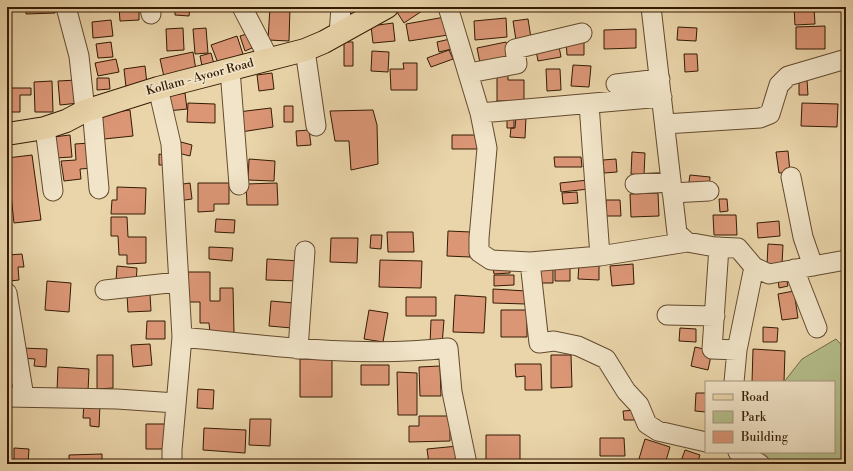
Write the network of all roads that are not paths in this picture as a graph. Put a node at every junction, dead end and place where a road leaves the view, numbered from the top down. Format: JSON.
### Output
{"nodes":[{"id":1,"x":66,"y":7,"type":"edge"},
{"id":2,"x":242,"y":7,"type":"edge"},
{"id":3,"x":341,"y":7,"type":"edge"},
{"id":4,"x":387,"y":7,"type":"edge"},
{"id":5,"x":448,"y":7,"type":"edge"},
{"id":6,"x":651,"y":7,"type":"edge"},
{"id":7,"x":582,"y":33,"type":"dead end"},
{"id":8,"x":339,"y":34,"type":"junction"},
{"id":9,"x":306,"y":50,"type":"junction"},
{"id":10,"x":269,"y":59,"type":"junction"},
{"id":11,"x":846,"y":59,"type":"edge"},
{"id":12,"x":230,"y":70,"type":"junction"},
{"id":13,"x":469,"y":73,"type":"junction"},
{"id":14,"x":616,"y":84,"type":"dead end"},
{"id":15,"x":158,"y":88,"type":"junction"},
{"id":16,"x":661,"y":88,"type":"junction"},
{"id":17,"x":589,"y":104,"type":"junction"},
{"id":18,"x":88,"y":110,"type":"junction"},
{"id":19,"x":480,"y":113,"type":"junction"},
{"id":20,"x":665,"y":124,"type":"junction"},
{"id":21,"x":316,"y":126,"type":"dead end"},
{"id":22,"x":45,"y":128,"type":"junction"},
{"id":23,"x":7,"y":134,"type":"edge"},
{"id":24,"x":791,"y":177,"type":"dead end"},
{"id":25,"x":635,"y":184,"type":"dead end"},
{"id":26,"x":239,"y":185,"type":"dead end"},
{"id":27,"x":672,"y":187,"type":"junction"},
{"id":28,"x":99,"y":189,"type":"dead end"},
{"id":29,"x":53,"y":191,"type":"dead end"},
{"id":30,"x":709,"y":191,"type":"dead end"},
{"id":31,"x":687,"y":242,"type":"junction"},
{"id":32,"x":719,"y":247,"type":"junction"},
{"id":33,"x":305,"y":251,"type":"dead end"},
{"id":34,"x":600,"y":256,"type":"junction"},
{"id":35,"x":846,"y":260,"type":"edge"},
{"id":36,"x":530,"y":262,"type":"junction"},
{"id":37,"x":754,"y":266,"type":"junction"},
{"id":38,"x":813,"y":266,"type":"junction"},
{"id":39,"x":794,"y":269,"type":"junction"},
{"id":40,"x":178,"y":282,"type":"junction"},
{"id":41,"x":105,"y":290,"type":"dead end"},
{"id":42,"x":7,"y":293,"type":"edge"},
{"id":43,"x":666,"y":314,"type":"dead end"},
{"id":44,"x":715,"y":316,"type":"junction"},
{"id":45,"x":817,"y":328,"type":"dead end"},
{"id":46,"x":182,"y":338,"type":"junction"},
{"id":47,"x":298,"y":349,"type":"junction"},
{"id":48,"x":737,"y":350,"type":"junction"},
{"id":49,"x":734,"y":381,"type":"edge"},
{"id":50,"x":16,"y":397,"type":"edge"},
{"id":51,"x":176,"y":404,"type":"junction"},
{"id":52,"x":705,"y":442,"type":"edge"},
{"id":53,"x":740,"y":453,"type":"edge"},
{"id":54,"x":756,"y":463,"type":"edge"},
{"id":55,"x":172,"y":464,"type":"edge"},
{"id":56,"x":467,"y":464,"type":"edge"}],
"edges":[{"from":1,"to":18,"type":"street"},
{"from":2,"to":10,"type":"street"},
{"from":3,"to":8,"type":"street"},
{"from":4,"to":8,"type":"main road","name":"Kollam - Ayoor Road"},
{"from":5,"to":13,"type":"street"},
{"from":6,"to":16,"type":"street"},
{"from":7,"to":13,"type":"street"},
{"from":8,"to":9,"type":"main road","name":"Kollam - Ayoor Road"},
{"from":9,"to":10,"type":"main road","name":"Kollam - Ayoor Road"},
{"from":9,"to":21,"type":"street"},
{"from":10,"to":12,"type":"main road","name":"Kollam - Ayoor Road"},
{"from":11,"to":20,"type":"street"},
{"from":12,"to":15,"type":"main road","name":"Kollam - Ayoor Road"},
{"from":12,"to":26,"type":"street"},
{"from":13,"to":19,"type":"street"},
{"from":14,"to":16,"type":"street"},
{"from":15,"to":18,"type":"main road","name":"Kollam - Ayoor Road"},
{"from":15,"to":40,"type":"street"},
{"from":16,"to":17,"type":"street"},
{"from":16,"to":20,"type":"street"},
{"from":17,"to":19,"type":"street"},
{"from":17,"to":34,"type":"street"},
{"from":18,"to":22,"type":"main road","name":"Kollam - Ayoor Road"},
{"from":18,"to":28,"type":"street"},
{"from":19,"to":36,"type":"street"},
{"from":20,"to":27,"type":"street"},
{"from":22,"to":23,"type":"main road","name":"Kollam - Ayoor Road"},
{"from":22,"to":29,"type":"street"},
{"from":24,"to":38,"type":"street"},
{"from":25,"to":27,"type":"street"},
{"from":27,"to":30,"type":"street"},
{"from":27,"to":31,"type":"street"},
{"from":31,"to":32,"type":"street"},
{"from":31,"to":34,"type":"street"},
{"from":32,"to":37,"type":"street"},
{"from":32,"to":44,"type":"street"},
{"from":33,"to":47,"type":"street"},
{"from":34,"to":36,"type":"street"},
{"from":35,"to":38,"type":"street"},
{"from":36,"to":52,"type":"street"},
{"from":37,"to":39,"type":"street"},
{"from":37,"to":48,"type":"street"},
{"from":38,"to":39,"type":"street"},
{"from":39,"to":45,"type":"street"},
{"from":40,"to":41,"type":"street"},
{"from":40,"to":46,"type":"street"},
{"from":42,"to":50,"type":"street"},
{"from":43,"to":44,"type":"street"},
{"from":44,"to":48,"type":"street"},
{"from":46,"to":47,"type":"street"},
{"from":46,"to":51,"type":"street"},
{"from":47,"to":56,"type":"street"},
{"from":48,"to":49,"type":"street"},
{"from":50,"to":51,"type":"street"},
{"from":51,"to":55,"type":"street"},
{"from":53,"to":54,"type":"street"}]}
